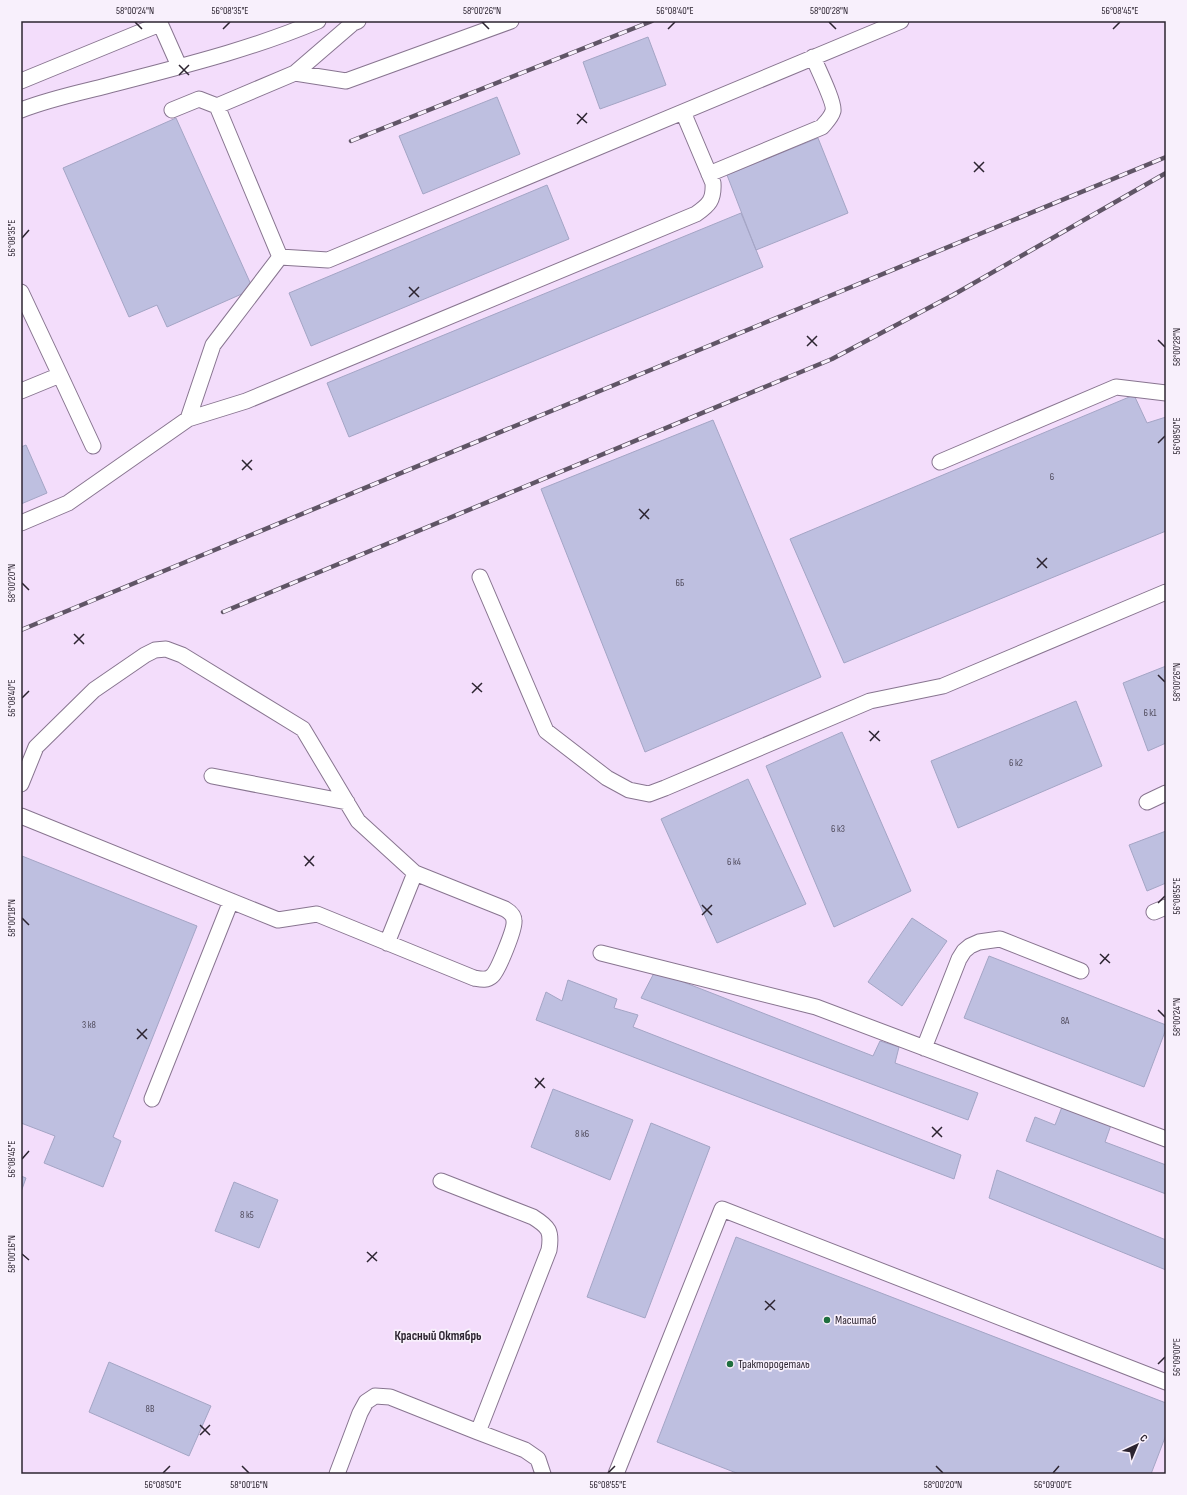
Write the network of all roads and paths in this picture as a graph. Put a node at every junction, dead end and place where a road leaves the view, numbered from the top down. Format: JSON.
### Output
{"nodes":[{"id":1,"x":318,"y":21,"type":"edge"},
{"id":2,"x":358,"y":21,"type":"edge"},
{"id":3,"x":511,"y":21,"type":"edge"},
{"id":4,"x":901,"y":21,"type":"edge"},
{"id":5,"x":160,"y":22,"type":"edge"},
{"id":6,"x":813,"y":57,"type":"junction"},
{"id":7,"x":179,"y":66,"type":"junction"},
{"id":8,"x":295,"y":73,"type":"junction"},
{"id":9,"x":21,"y":81,"type":"edge"},
{"id":10,"x":217,"y":106,"type":"junction"},
{"id":11,"x":21,"y":110,"type":"edge"},
{"id":12,"x":172,"y":110,"type":"dead end"},
{"id":13,"x":683,"y":112,"type":"junction"},
{"id":14,"x":709,"y":174,"type":"junction"},
{"id":15,"x":280,"y":257,"type":"junction"},
{"id":16,"x":21,"y":292,"type":"edge"},
{"id":17,"x":60,"y":375,"type":"junction"},
{"id":18,"x":21,"y":391,"type":"edge"},
{"id":19,"x":1166,"y":393,"type":"edge"},
{"id":20,"x":188,"y":419,"type":"junction"},
{"id":21,"x":93,"y":446,"type":"dead end"},
{"id":22,"x":940,"y":462,"type":"dead end"},
{"id":23,"x":21,"y":523,"type":"edge"},
{"id":24,"x":480,"y":577,"type":"dead end"},
{"id":25,"x":1166,"y":592,"type":"edge"},
{"id":26,"x":212,"y":776,"type":"dead end"},
{"id":27,"x":21,"y":784,"type":"edge"},
{"id":28,"x":1166,"y":793,"type":"edge"},
{"id":29,"x":347,"y":802,"type":"junction"},
{"id":30,"x":1147,"y":802,"type":"dead end"},
{"id":31,"x":21,"y":816,"type":"edge"},
{"id":32,"x":415,"y":873,"type":"junction"},
{"id":33,"x":231,"y":901,"type":"junction"},
{"id":34,"x":387,"y":943,"type":"junction"},
{"id":35,"x":601,"y":953,"type":"dead end"},
{"id":36,"x":1081,"y":971,"type":"dead end"},
{"id":37,"x":924,"y":1048,"type":"junction"},
{"id":38,"x":152,"y":1100,"type":"dead end"},
{"id":39,"x":1166,"y":1139,"type":"edge"},
{"id":40,"x":441,"y":1181,"type":"dead end"},
{"id":41,"x":1166,"y":1382,"type":"edge"},
{"id":42,"x":478,"y":1432,"type":"junction"},
{"id":43,"x":337,"y":1474,"type":"edge"},
{"id":44,"x":544,"y":1474,"type":"edge"},
{"id":45,"x":616,"y":1474,"type":"edge"}],
"edges":[{"from":1,"to":7,"type":"lane"},
{"from":2,"to":8,"type":"lane"},
{"from":3,"to":8,"type":"lane"},
{"from":4,"to":6,"type":"lane"},
{"from":5,"to":7,"type":"lane"},
{"from":5,"to":9,"type":"lane"},
{"from":6,"to":13,"type":"lane"},
{"from":6,"to":14,"type":"lane"},
{"from":7,"to":11,"type":"lane"},
{"from":8,"to":10,"type":"lane"},
{"from":10,"to":12,"type":"lane"},
{"from":10,"to":15,"type":"lane"},
{"from":13,"to":14,"type":"lane"},
{"from":13,"to":15,"type":"lane"},
{"from":14,"to":20,"type":"lane"},
{"from":15,"to":20,"type":"lane"},
{"from":16,"to":17,"type":"lane"},
{"from":17,"to":18,"type":"lane"},
{"from":17,"to":21,"type":"lane"},
{"from":19,"to":22,"type":"lane"},
{"from":20,"to":23,"type":"lane"},
{"from":24,"to":25,"type":"lane"},
{"from":26,"to":29,"type":"lane"},
{"from":27,"to":29,"type":"lane"},
{"from":28,"to":30,"type":"lane"},
{"from":29,"to":32,"type":"lane"},
{"from":31,"to":33,"type":"lane"},
{"from":32,"to":34,"type":"lane"},
{"from":32,"to":34,"type":"lane"},
{"from":33,"to":34,"type":"lane"},
{"from":33,"to":38,"type":"lane"},
{"from":35,"to":37,"type":"lane"},
{"from":36,"to":37,"type":"lane"},
{"from":37,"to":39,"type":"lane"},
{"from":40,"to":42,"type":"lane"},
{"from":41,"to":45,"type":"lane"},
{"from":42,"to":43,"type":"lane"},
{"from":42,"to":44,"type":"lane"}]}
